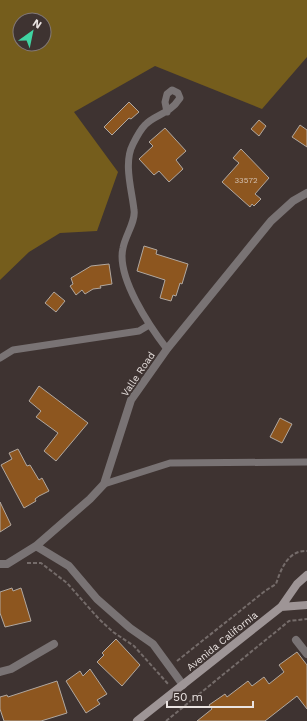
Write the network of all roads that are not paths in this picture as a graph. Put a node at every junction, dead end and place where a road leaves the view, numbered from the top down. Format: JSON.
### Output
{"nodes":[{"id":1,"x":167,"y":112,"type":"dead end"},
{"id":2,"x":307,"y":193,"type":"edge"},
{"id":3,"x":149,"y":325,"type":"junction"},
{"id":4,"x":167,"y":349,"type":"junction"},
{"id":5,"x":0,"y":358,"type":"edge"},
{"id":6,"x":307,"y":462,"type":"edge"},
{"id":7,"x":104,"y":484,"type":"junction"},
{"id":8,"x":36,"y":546,"type":"junction"},
{"id":9,"x":0,"y":564,"type":"edge"},
{"id":10,"x":307,"y":575,"type":"edge"},
{"id":11,"x":307,"y":605,"type":"edge"},
{"id":12,"x":281,"y":607,"type":"junction"},
{"id":13,"x":296,"y":640,"type":"dead end"},
{"id":14,"x":54,"y":644,"type":"dead end"},
{"id":15,"x":307,"y":654,"type":"edge"},
{"id":16,"x":0,"y":672,"type":"edge"},
{"id":17,"x":183,"y":685,"type":"junction"},
{"id":18,"x":137,"y":721,"type":"edge"}],
"edges":[{"from":1,"to":3,"type":"lane"},
{"from":2,"to":4,"type":"street","name":"Valle Road"},
{"from":3,"to":4,"type":"lane"},
{"from":3,"to":5,"type":"lane"},
{"from":4,"to":7,"type":"street","name":"Valle Road"},
{"from":6,"to":7,"type":"lane"},
{"from":7,"to":8,"type":"street","name":"Valle Road"},
{"from":8,"to":9,"type":"street","name":"Valle Road"},
{"from":8,"to":17,"type":"street"},
{"from":10,"to":12,"type":"street","name":"Avenida California"},
{"from":11,"to":12,"type":"street"},
{"from":12,"to":17,"type":"street","name":"Avenida California"},
{"from":13,"to":15,"type":"street"},
{"from":14,"to":16,"type":"street"},
{"from":17,"to":18,"type":"street","name":"Avenida California"}]}
